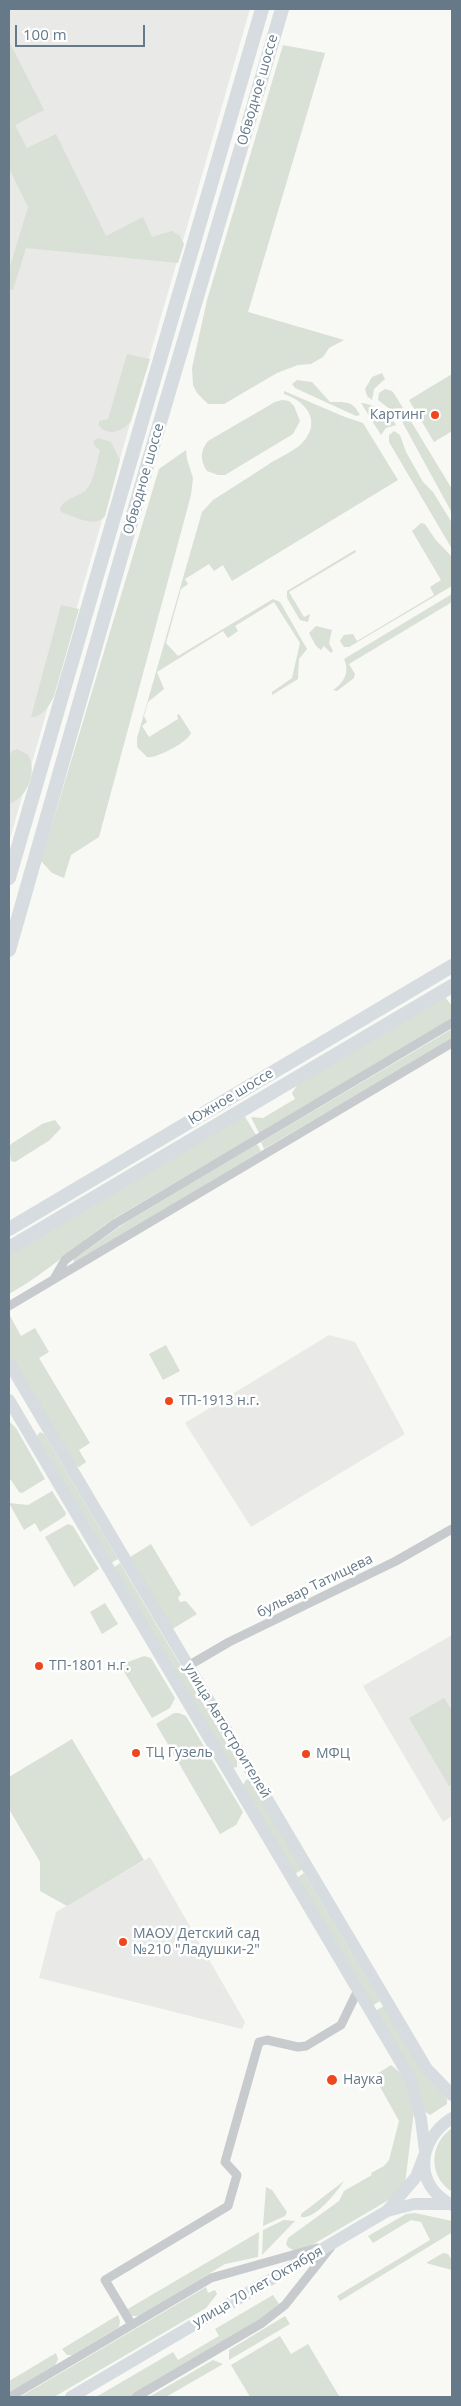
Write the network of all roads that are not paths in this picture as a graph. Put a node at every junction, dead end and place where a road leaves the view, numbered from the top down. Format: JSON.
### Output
{"nodes":[{"id":1,"x":262,"y":9,"type":"edge"},
{"id":2,"x":282,"y":9,"type":"edge"},
{"id":3,"x":9,"y":878,"type":"edge"},
{"id":4,"x":9,"y":950,"type":"edge"},
{"id":5,"x":452,"y":966,"type":"edge"},
{"id":6,"x":452,"y":986,"type":"edge"},
{"id":7,"x":452,"y":1023,"type":"edge"},
{"id":8,"x":452,"y":1044,"type":"edge"},
{"id":9,"x":9,"y":1229,"type":"edge"},
{"id":10,"x":9,"y":1248,"type":"edge"},
{"id":11,"x":53,"y":1281,"type":"junction"},
{"id":12,"x":9,"y":1306,"type":"edge"},
{"id":13,"x":9,"y":1363,"type":"edge"},
{"id":14,"x":9,"y":1400,"type":"edge"},
{"id":15,"x":9,"y":1413,"type":"edge"},
{"id":16,"x":45,"y":1423,"type":"junction"},
{"id":17,"x":26,"y":1429,"type":"junction"},
{"id":18,"x":452,"y":1529,"type":"edge"},
{"id":19,"x":188,"y":1666,"type":"junction"},
{"id":20,"x":250,"y":1770,"type":"junction"},
{"id":21,"x":234,"y":1779,"type":"junction"},
{"id":22,"x":358,"y":1990,"type":"junction"},
{"id":23,"x":452,"y":2095,"type":"edge"},
{"id":24,"x":452,"y":2118,"type":"edge"},
{"id":25,"x":425,"y":2154,"type":"junction"},
{"id":26,"x":451,"y":2204,"type":"edge"},
{"id":27,"x":387,"y":2211,"type":"junction"},
{"id":28,"x":334,"y":2243,"type":"junction"},
{"id":29,"x":132,"y":2325,"type":"junction"},
{"id":30,"x":10,"y":2397,"type":"edge"},
{"id":31,"x":71,"y":2397,"type":"edge"},
{"id":32,"x":136,"y":2397,"type":"edge"}],
"edges":[{"from":1,"to":3,"type":"main road","name":"Обводное шоссе"},
{"from":2,"to":4,"type":"main road","name":"Обводное шоссе"},
{"from":5,"to":9,"type":"main road","name":"Южное шоссе"},
{"from":6,"to":10,"type":"main road","name":"Южное шоссе"},
{"from":7,"to":11,"type":"street"},
{"from":8,"to":11,"type":"street"},
{"from":11,"to":12,"type":"street"},
{"from":13,"to":16,"type":"main road","name":"улица Автостроителей"},
{"from":14,"to":17,"type":"main road","name":"улица Автостроителей"},
{"from":15,"to":17,"type":"main road","name":"улица Автостроителей"},
{"from":16,"to":17,"type":"main road"},
{"from":16,"to":19,"type":"main road","name":"улица Автостроителей"},
{"from":17,"to":21,"type":"main road","name":"улица Автостроителей"},
{"from":18,"to":19,"type":"street","name":"бульвар Татищева"},
{"from":19,"to":20,"type":"main road","name":"улица Автостроителей"},
{"from":20,"to":21,"type":"main road"},
{"from":20,"to":23,"type":"main road","name":"улица Автостроителей"},
{"from":21,"to":22,"type":"main road","name":"улица Автостроителей"},
{"from":22,"to":25,"type":"main road","name":"улица Автостроителей"},
{"from":22,"to":29,"type":"street"},
{"from":24,"to":25,"type":"main road","name":"улица 70 лет Октября"},
{"from":25,"to":26,"type":"main road","name":"улица Автостроителей"},
{"from":25,"to":27,"type":"main road","name":"улица 70 лет Октября"},
{"from":26,"to":27,"type":"main road"},
{"from":27,"to":28,"type":"main road","name":"улица 70 лет Октября"},
{"from":28,"to":29,"type":"street"},
{"from":28,"to":31,"type":"main road","name":"улица 70 лет Октября"},
{"from":28,"to":32,"type":"street"},
{"from":29,"to":30,"type":"street"}]}
